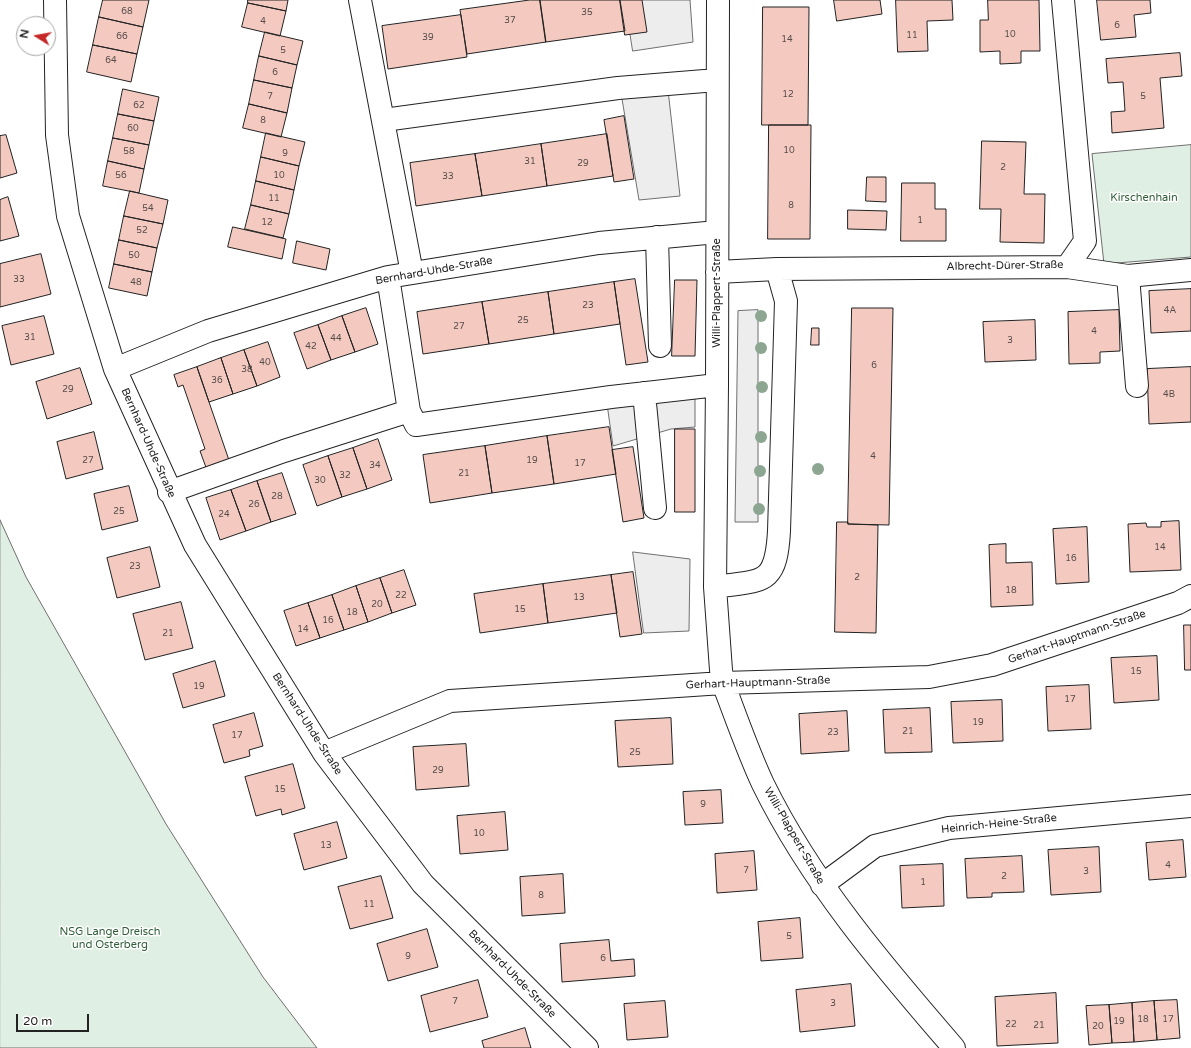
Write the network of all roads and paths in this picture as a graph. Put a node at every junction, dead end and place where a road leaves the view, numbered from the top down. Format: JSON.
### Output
{"nodes":[{"id":1,"x":55,"y":0,"type":"edge"},
{"id":2,"x":360,"y":0,"type":"edge"},
{"id":3,"x":718,"y":0,"type":"edge"},
{"id":4,"x":1063,"y":0,"type":"edge"},
{"id":5,"x":717,"y":80,"type":"junction"},
{"id":6,"x":384,"y":120,"type":"junction"},
{"id":7,"x":717,"y":232,"type":"junction"},
{"id":8,"x":657,"y":237,"type":"junction"},
{"id":9,"x":1067,"y":267,"type":"junction"},
{"id":10,"x":777,"y":268,"type":"junction"},
{"id":11,"x":1191,"y":270,"type":"edge"},
{"id":12,"x":717,"y":272,"type":"junction"},
{"id":13,"x":412,"y":273,"type":"junction"},
{"id":14,"x":1128,"y":276,"type":"junction"},
{"id":15,"x":388,"y":277,"type":"junction"},
{"id":16,"x":660,"y":346,"type":"dead end"},
{"id":17,"x":115,"y":369,"type":"junction"},
{"id":18,"x":717,"y":385,"type":"junction"},
{"id":19,"x":1137,"y":386,"type":"dead end"},
{"id":20,"x":644,"y":393,"type":"junction"},
{"id":21,"x":409,"y":410,"type":"junction"},
{"id":22,"x":169,"y":492,"type":"junction"},
{"id":23,"x":655,"y":508,"type":"dead end"},
{"id":24,"x":714,"y":587,"type":"junction"},
{"id":25,"x":1191,"y":596,"type":"edge"},
{"id":26,"x":724,"y":683,"type":"junction"},
{"id":27,"x":324,"y":753,"type":"junction"},
{"id":28,"x":1191,"y":806,"type":"edge"},
{"id":29,"x":822,"y":885,"type":"junction"},
{"id":30,"x":587,"y":1048,"type":"edge"},
{"id":31,"x":954,"y":1048,"type":"edge"}],
"edges":[{"from":1,"to":17,"type":"street","name":"Bernhard-Uhde-Straße"},
{"from":2,"to":6,"type":"street"},
{"from":3,"to":5,"type":"street","name":"Willi-Plappert-Straße"},
{"from":4,"to":9,"type":"street","name":"Albrecht-Dürer-Straße"},
{"from":5,"to":6,"type":"street"},
{"from":5,"to":7,"type":"street","name":"Willi-Plappert-Straße"},
{"from":6,"to":13,"type":"street"},
{"from":7,"to":8,"type":"street","name":"Bernhard-Uhde-Straße"},
{"from":7,"to":12,"type":"street","name":"Willi-Plappert-Straße"},
{"from":8,"to":13,"type":"street","name":"Bernhard-Uhde-Straße"},
{"from":8,"to":16,"type":"street"},
{"from":9,"to":10,"type":"street","name":"Albrecht-Dürer-Straße"},
{"from":9,"to":14,"type":"street"},
{"from":10,"to":12,"type":"street","name":"Albrecht-Dürer-Straße"},
{"from":10,"to":24,"type":"street"},
{"from":11,"to":14,"type":"street"},
{"from":12,"to":18,"type":"street","name":"Willi-Plappert-Straße"},
{"from":13,"to":15,"type":"street","name":"Bernhard-Uhde-Straße"},
{"from":14,"to":19,"type":"street"},
{"from":15,"to":17,"type":"street","name":"Bernhard-Uhde-Straße"},
{"from":15,"to":21,"type":"street"},
{"from":17,"to":22,"type":"street","name":"Bernhard-Uhde-Straße"},
{"from":18,"to":20,"type":"street"},
{"from":18,"to":24,"type":"street","name":"Willi-Plappert-Straße"},
{"from":20,"to":21,"type":"street"},
{"from":20,"to":23,"type":"street"},
{"from":21,"to":22,"type":"street"},
{"from":22,"to":27,"type":"street","name":"Bernhard-Uhde-Straße"},
{"from":24,"to":26,"type":"street","name":"Willi-Plappert-Straße"},
{"from":25,"to":26,"type":"street","name":"Gerhart-Hauptmann-Straße"},
{"from":26,"to":27,"type":"street","name":"Gerhart-Hauptmann-Straße"},
{"from":26,"to":29,"type":"street","name":"Willi-Plappert-Straße"},
{"from":27,"to":30,"type":"street","name":"Bernhard-Uhde-Straße"},
{"from":28,"to":29,"type":"street","name":"Heinrich-Heine-Straße"},
{"from":29,"to":31,"type":"street","name":"Willi-Plappert-Straße"}]}
